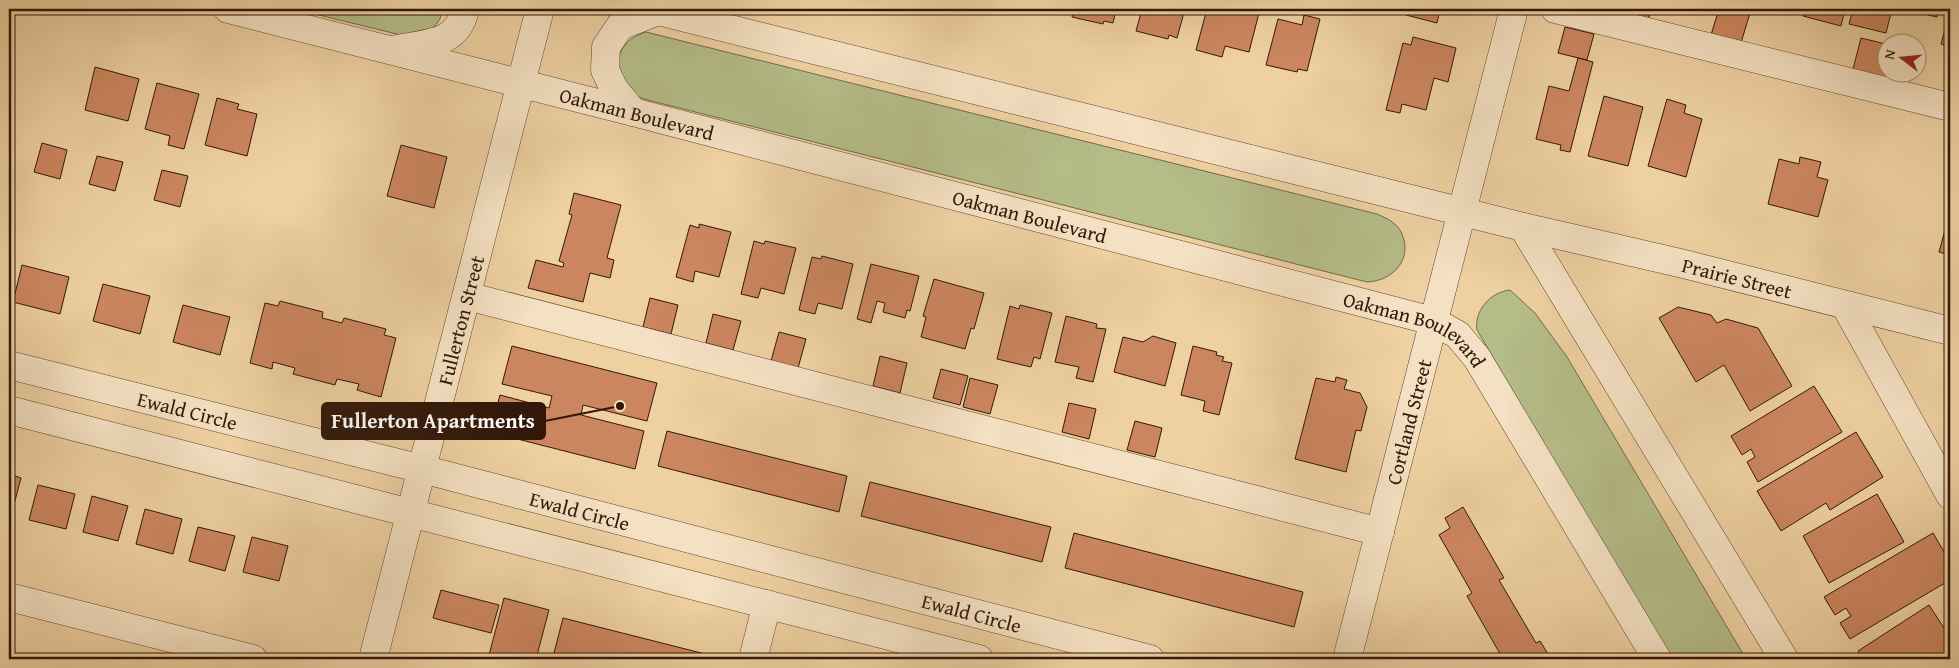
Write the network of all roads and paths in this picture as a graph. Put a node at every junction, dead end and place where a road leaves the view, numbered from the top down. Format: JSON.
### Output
{"nodes":[{"id":1,"x":228,"y":9,"type":"edge"},
{"id":2,"x":466,"y":9,"type":"edge"},
{"id":3,"x":540,"y":9,"type":"edge"},
{"id":4,"x":1514,"y":9,"type":"edge"},
{"id":5,"x":1555,"y":9,"type":"edge"},
{"id":6,"x":654,"y":10,"type":"edge"},
{"id":7,"x":391,"y":50,"type":"junction"},
{"id":8,"x":521,"y":84,"type":"junction"},
{"id":9,"x":1950,"y":107,"type":"edge"},
{"id":10,"x":633,"y":112,"type":"junction"},
{"id":11,"x":1462,"y":213,"type":"junction"},
{"id":12,"x":1523,"y":227,"type":"junction"},
{"id":13,"x":467,"y":296,"type":"junction"},
{"id":14,"x":1845,"y":305,"type":"junction"},
{"id":15,"x":1434,"y":321,"type":"junction"},
{"id":16,"x":1950,"y":331,"type":"edge"},
{"id":17,"x":9,"y":365,"type":"edge"},
{"id":18,"x":9,"y":410,"type":"edge"},
{"id":19,"x":422,"y":469,"type":"junction"},
{"id":20,"x":1950,"y":495,"type":"edge"},
{"id":21,"x":411,"y":512,"type":"junction"},
{"id":22,"x":1380,"y":532,"type":"junction"},
{"id":23,"x":9,"y":597,"type":"edge"},
{"id":24,"x":767,"y":604,"type":"junction"},
{"id":25,"x":253,"y":659,"type":"edge"},
{"id":26,"x":373,"y":659,"type":"edge"},
{"id":27,"x":753,"y":659,"type":"edge"},
{"id":28,"x":978,"y":659,"type":"edge"},
{"id":29,"x":1150,"y":659,"type":"edge"},
{"id":30,"x":1347,"y":659,"type":"edge"},
{"id":31,"x":1657,"y":659,"type":"edge"},
{"id":32,"x":1784,"y":659,"type":"edge"}],
"edges":[{"from":1,"to":7,"type":"street","name":"Oakman Boulevard"},
{"from":2,"to":7,"type":"street"},
{"from":3,"to":8,"type":"street","name":"Fullerton Street"},
{"from":4,"to":11,"type":"street","name":"Cortland Street"},
{"from":5,"to":9,"type":"street"},
{"from":6,"to":10,"type":"street"},
{"from":6,"to":11,"type":"street"},
{"from":7,"to":8,"type":"street","name":"Oakman Boulevard"},
{"from":8,"to":10,"type":"street","name":"Oakman Boulevard"},
{"from":8,"to":13,"type":"street","name":"Fullerton Street"},
{"from":10,"to":15,"type":"street","name":"Oakman Boulevard"},
{"from":11,"to":12,"type":"street"},
{"from":11,"to":15,"type":"street","name":"Cortland Street"},
{"from":12,"to":14,"type":"street","name":"Prairie Street"},
{"from":12,"to":32,"type":"street"},
{"from":13,"to":19,"type":"street","name":"Fullerton Street"},
{"from":13,"to":22,"type":"street"},
{"from":14,"to":16,"type":"street","name":"Prairie Street"},
{"from":14,"to":20,"type":"street"},
{"from":15,"to":22,"type":"street","name":"Cortland Street"},
{"from":15,"to":31,"type":"street","name":"Oakman Boulevard"},
{"from":17,"to":19,"type":"street","name":"Ewald Circle"},
{"from":18,"to":21,"type":"street"},
{"from":19,"to":21,"type":"street","name":"Fullerton Street"},
{"from":19,"to":29,"type":"street","name":"Ewald Circle"},
{"from":21,"to":24,"type":"street"},
{"from":21,"to":26,"type":"street","name":"Fullerton Street"},
{"from":22,"to":30,"type":"street","name":"Cortland Street"},
{"from":23,"to":25,"type":"street"},
{"from":24,"to":27,"type":"street"},
{"from":24,"to":28,"type":"street"}]}
